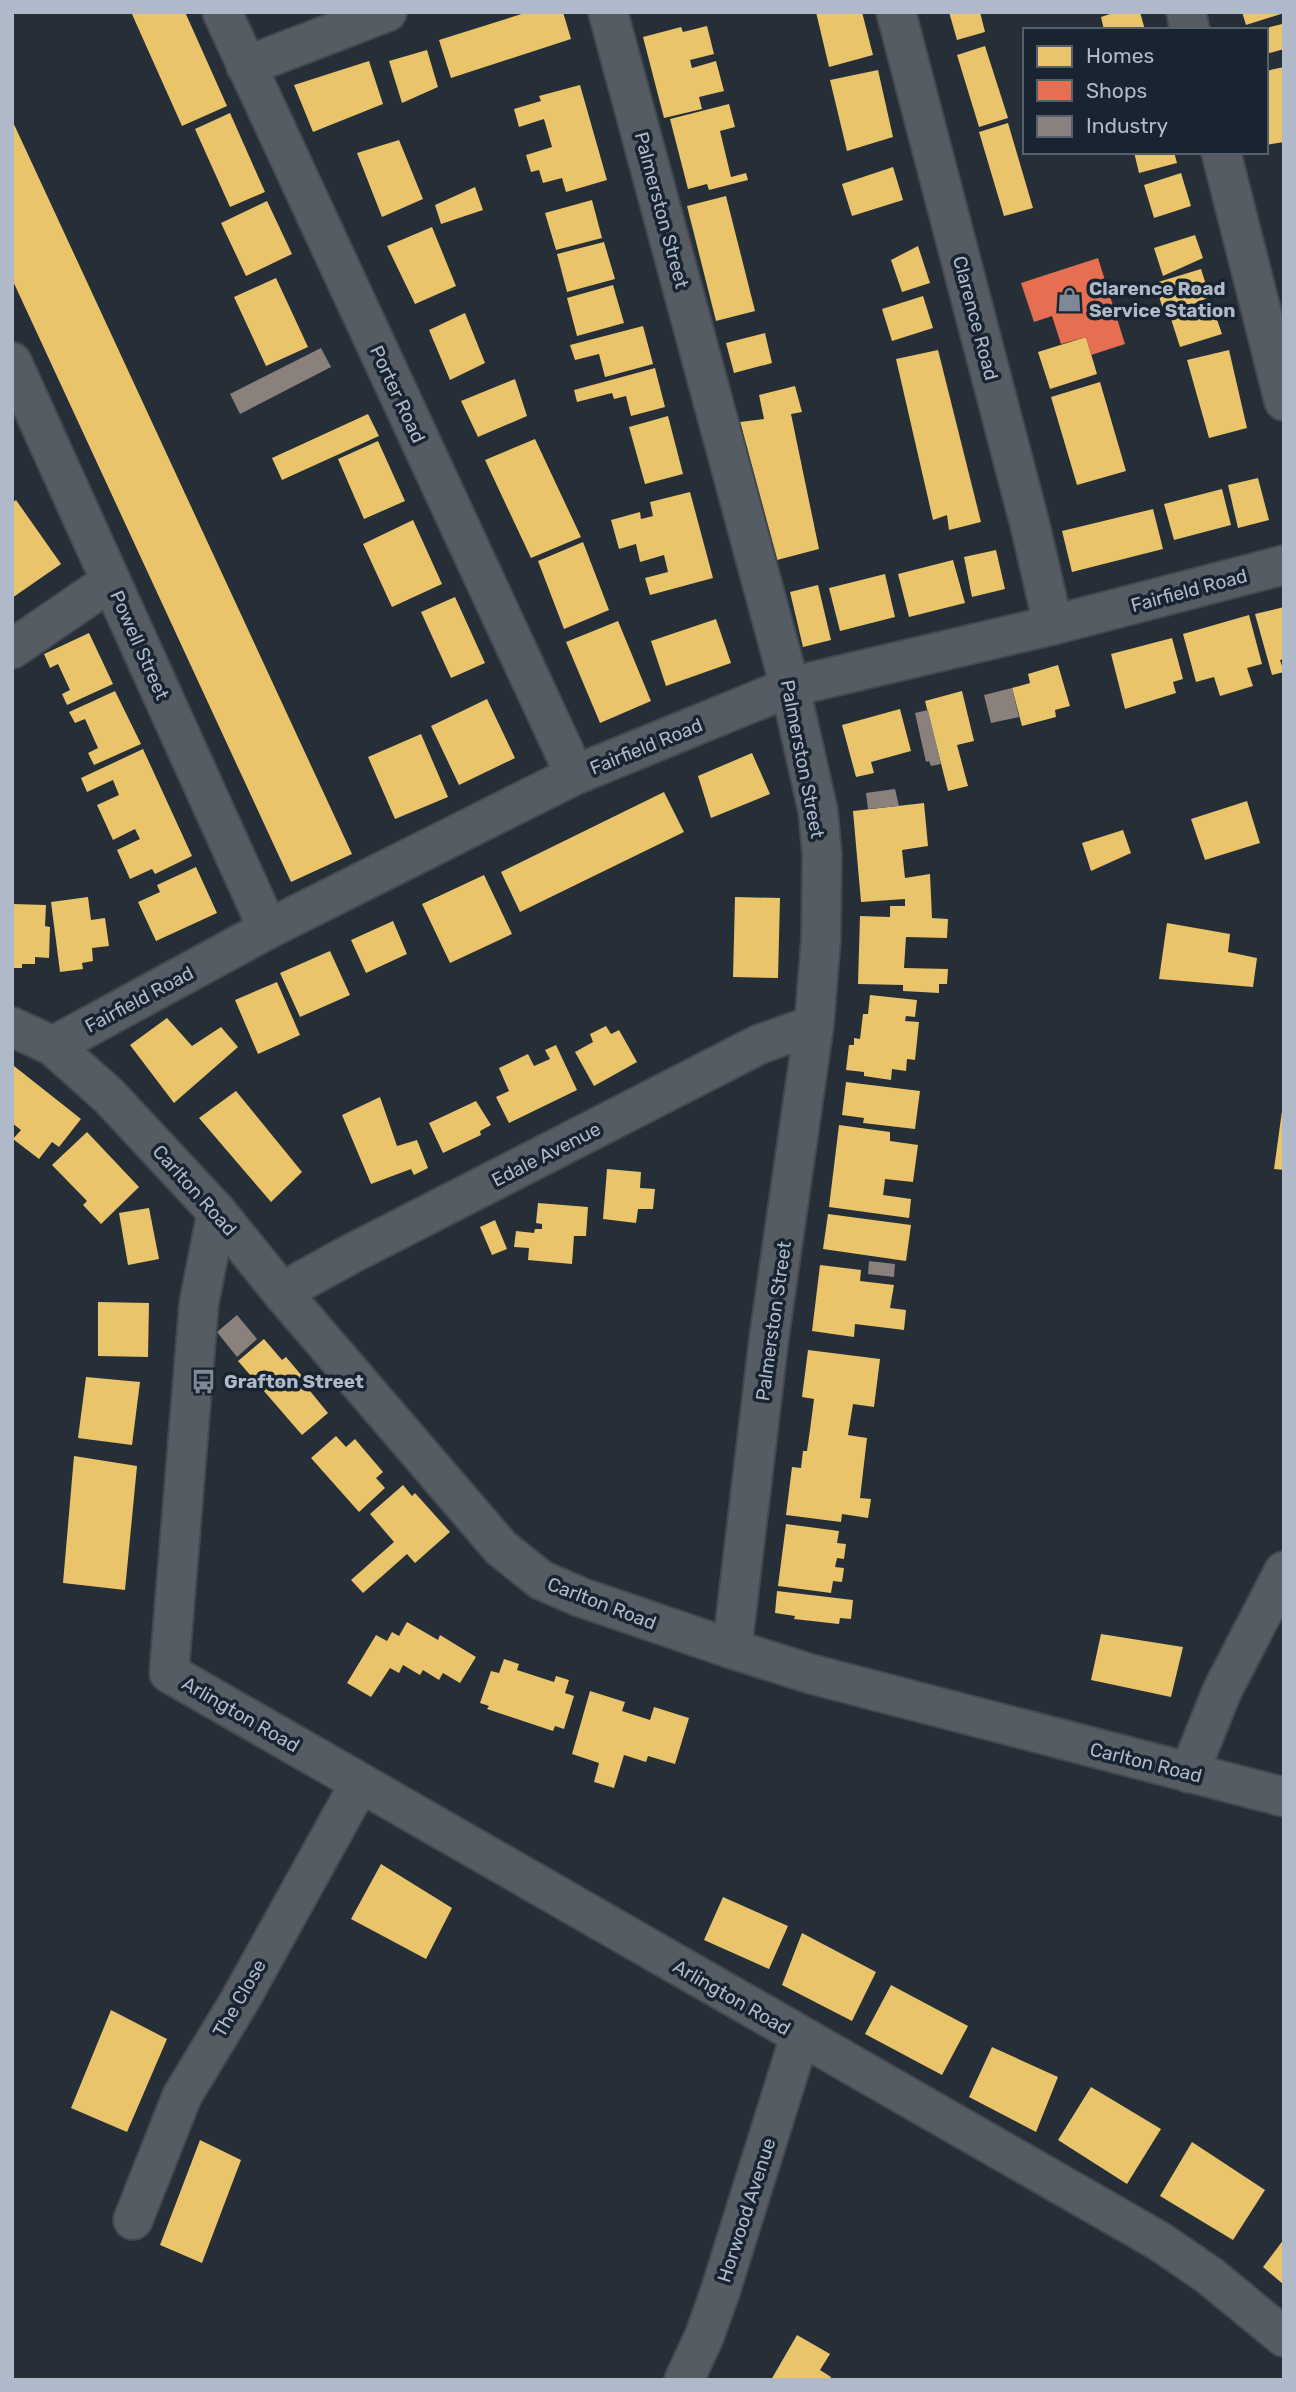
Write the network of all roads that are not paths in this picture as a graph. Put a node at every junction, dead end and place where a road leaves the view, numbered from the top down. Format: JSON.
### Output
{"nodes":[{"id":1,"x":222,"y":12,"type":"edge"},
{"id":2,"x":387,"y":12,"type":"edge"},
{"id":3,"x":608,"y":12,"type":"edge"},
{"id":4,"x":897,"y":12,"type":"edge"},
{"id":5,"x":246,"y":66,"type":"junction"},
{"id":6,"x":1222,"y":154,"type":"edge"},
{"id":7,"x":12,"y":362,"type":"edge"},
{"id":8,"x":1284,"y":401,"type":"edge"},
{"id":9,"x":1284,"y":565,"type":"edge"},
{"id":10,"x":111,"y":581,"type":"junction"},
{"id":11,"x":1053,"y":625,"type":"junction"},
{"id":12,"x":12,"y":649,"type":"edge"},
{"id":13,"x":790,"y":687,"type":"junction"},
{"id":14,"x":575,"y":775,"type":"junction"},
{"id":15,"x":268,"y":929,"type":"junction"},
{"id":16,"x":814,"y":1025,"type":"junction"},
{"id":17,"x":12,"y":1027,"type":"edge"},
{"id":18,"x":53,"y":1046,"type":"junction"},
{"id":19,"x":217,"y":1212,"type":"junction"},
{"id":20,"x":284,"y":1295,"type":"junction"},
{"id":21,"x":1284,"y":1571,"type":"edge"},
{"id":22,"x":732,"y":1649,"type":"junction"},
{"id":23,"x":1189,"y":1773,"type":"junction"},
{"id":24,"x":360,"y":1783,"type":"junction"},
{"id":25,"x":1284,"y":1797,"type":"edge"},
{"id":26,"x":800,"y":2036,"type":"junction"},
{"id":27,"x":133,"y":2220,"type":"dead end"},
{"id":28,"x":1284,"y":2337,"type":"edge"},
{"id":29,"x":684,"y":2380,"type":"edge"}],
"edges":[{"from":1,"to":5,"type":"street","name":"Porter Road"},
{"from":2,"to":5,"type":"street"},
{"from":3,"to":13,"type":"street","name":"Palmerston Street"},
{"from":4,"to":11,"type":"street","name":"Clarence Road"},
{"from":5,"to":14,"type":"street","name":"Porter Road"},
{"from":6,"to":8,"type":"street"},
{"from":7,"to":10,"type":"street","name":"Powell Street"},
{"from":9,"to":11,"type":"street","name":"Fairfield Road"},
{"from":10,"to":12,"type":"street"},
{"from":10,"to":15,"type":"street","name":"Powell Street"},
{"from":11,"to":13,"type":"street","name":"Fairfield Road"},
{"from":13,"to":14,"type":"street","name":"Fairfield Road"},
{"from":13,"to":16,"type":"street","name":"Palmerston Street"},
{"from":14,"to":15,"type":"street","name":"Fairfield Road"},
{"from":15,"to":18,"type":"street","name":"Fairfield Road"},
{"from":16,"to":20,"type":"street","name":"Edale Avenue"},
{"from":16,"to":22,"type":"street","name":"Palmerston Street"},
{"from":17,"to":18,"type":"street","name":"Carlton Road"},
{"from":18,"to":19,"type":"street","name":"Carlton Road"},
{"from":19,"to":20,"type":"street","name":"Carlton Road"},
{"from":19,"to":24,"type":"street","name":"Arlington Road"},
{"from":20,"to":22,"type":"street","name":"Carlton Road"},
{"from":21,"to":23,"type":"street"},
{"from":22,"to":23,"type":"street","name":"Carlton Road"},
{"from":23,"to":25,"type":"street","name":"Carlton Road"},
{"from":24,"to":26,"type":"street","name":"Arlington Road"},
{"from":24,"to":27,"type":"street","name":"The Close"},
{"from":26,"to":28,"type":"street","name":"Arlington Road"},
{"from":26,"to":29,"type":"street","name":"Horwood Avenue"}]}
